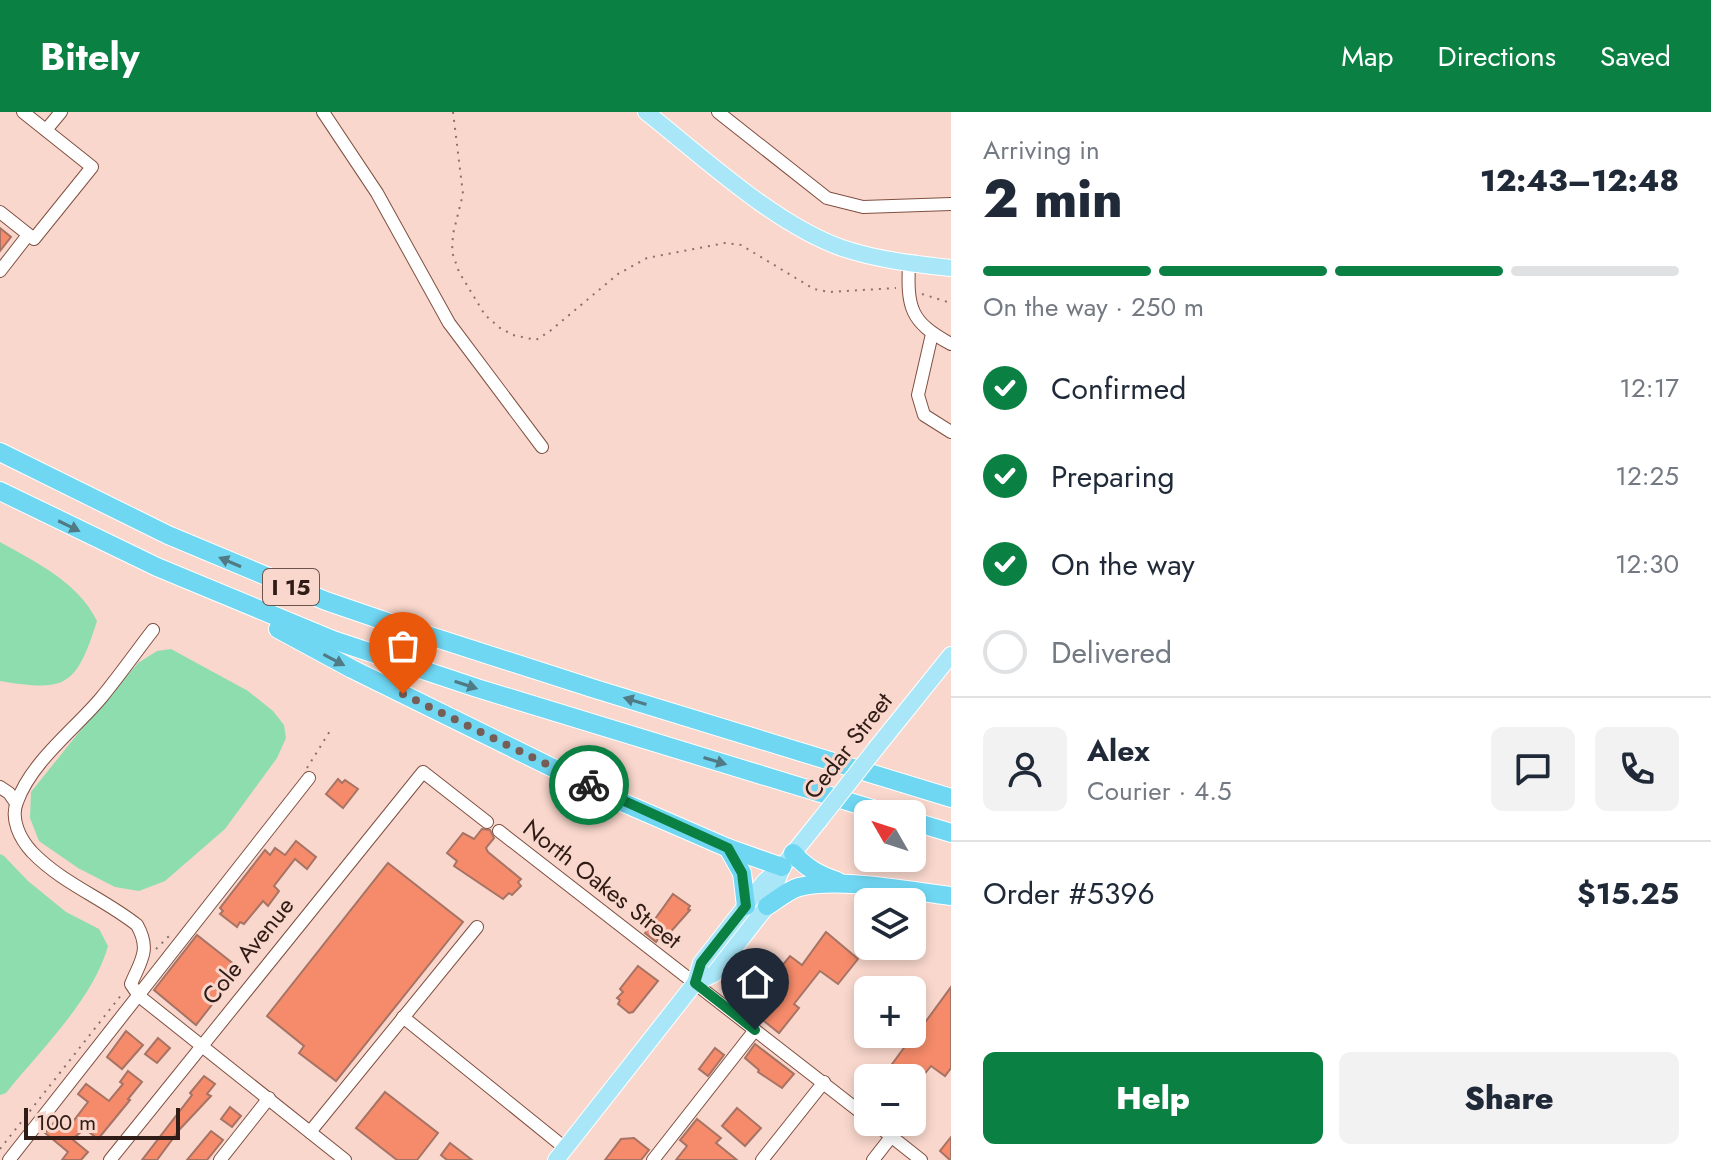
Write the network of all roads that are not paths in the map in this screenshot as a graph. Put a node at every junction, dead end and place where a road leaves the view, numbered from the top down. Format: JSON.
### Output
{"nodes":[{"id":1,"x":23,"y":112,"type":"edge"},
{"id":2,"x":61,"y":112,"type":"edge"},
{"id":3,"x":323,"y":112,"type":"edge"},
{"id":4,"x":646,"y":112,"type":"edge"},
{"id":5,"x":718,"y":112,"type":"edge"},
{"id":6,"x":46,"y":130,"type":"junction"},
{"id":7,"x":951,"y":204,"type":"edge"},
{"id":8,"x":0,"y":212,"type":"edge"},
{"id":9,"x":28,"y":235,"type":"junction"},
{"id":10,"x":909,"y":263,"type":"junction"},
{"id":11,"x":951,"y":268,"type":"edge"},
{"id":12,"x":0,"y":271,"type":"edge"},
{"id":13,"x":932,"y":334,"type":"junction"},
{"id":14,"x":951,"y":344,"type":"edge"},
{"id":15,"x":951,"y":432,"type":"edge"},
{"id":16,"x":542,"y":447,"type":"dead end"},
{"id":17,"x":0,"y":452,"type":"edge"},
{"id":18,"x":0,"y":491,"type":"edge"},
{"id":19,"x":191,"y":583,"type":"junction"},
{"id":20,"x":153,"y":630,"type":"dead end"},
{"id":21,"x":951,"y":655,"type":"edge"},
{"id":22,"x":423,"y":772,"type":"joint"},
{"id":23,"x":309,"y":778,"type":"dead end"},
{"id":24,"x":0,"y":787,"type":"edge"},
{"id":25,"x":951,"y":798,"type":"edge"},
{"id":26,"x":16,"y":803,"type":"junction"},
{"id":27,"x":854,"y":803,"type":"edge"},
{"id":28,"x":487,"y":822,"type":"dead end"},
{"id":29,"x":926,"y":825,"type":"edge"},
{"id":30,"x":499,"y":831,"type":"dead end"},
{"id":31,"x":951,"y":833,"type":"edge"},
{"id":32,"x":728,"y":848,"type":"junction"},
{"id":33,"x":788,"y":860,"type":"junction"},
{"id":34,"x":852,"y":885,"type":"junction"},
{"id":35,"x":951,"y":896,"type":"edge"},
{"id":36,"x":746,"y":906,"type":"junction"},
{"id":37,"x":767,"y":906,"type":"junction"},
{"id":38,"x":477,"y":927,"type":"dead end"},
{"id":39,"x":695,"y":983,"type":"junction"},
{"id":40,"x":139,"y":996,"type":"junction"},
{"id":41,"x":403,"y":1017,"type":"junction"},
{"id":42,"x":755,"y":1030,"type":"junction"},
{"id":43,"x":201,"y":1045,"type":"junction"},
{"id":44,"x":824,"y":1082,"type":"junction"},
{"id":45,"x":269,"y":1098,"type":"junction"},
{"id":46,"x":854,"y":1107,"type":"edge"},
{"id":47,"x":310,"y":1132,"type":"junction"},
{"id":48,"x":891,"y":1137,"type":"joint"},
{"id":49,"x":561,"y":1154,"type":"edge"},
{"id":50,"x":9,"y":1160,"type":"edge"},
{"id":51,"x":110,"y":1160,"type":"edge"},
{"id":52,"x":220,"y":1160,"type":"edge"},
{"id":53,"x":345,"y":1160,"type":"edge"},
{"id":54,"x":653,"y":1160,"type":"edge"},
{"id":55,"x":762,"y":1160,"type":"edge"},
{"id":56,"x":873,"y":1160,"type":"edge"},
{"id":57,"x":921,"y":1160,"type":"edge"}],
"edges":[{"from":1,"to":6,"type":"street"},
{"from":2,"to":6,"type":"street"},
{"from":3,"to":16,"type":"street"},
{"from":4,"to":10,"type":"main road"},
{"from":5,"to":7,"type":"street"},
{"from":6,"to":9,"type":"street"},
{"from":8,"to":9,"type":"street"},
{"from":9,"to":12,"type":"street"},
{"from":10,"to":11,"type":"main road"},
{"from":10,"to":13,"type":"street"},
{"from":13,"to":14,"type":"street"},
{"from":13,"to":15,"type":"street"},
{"from":25,"to":17,"type":"highway","number":"I 15","one_way":true},
{"from":18,"to":19,"type":"highway","number":"I 15","one_way":true},
{"from":19,"to":27,"type":"highway","number":"I 15","one_way":true},
{"from":19,"to":32,"type":"highway","one_way":true},
{"from":20,"to":26,"type":"street"},
{"from":21,"to":33,"type":"main road","name":"Cedar Street","bridge":true},
{"from":22,"to":28,"type":"street","name":"North Oakes Street"},
{"from":22,"to":43,"type":"street","name":"Cole Avenue"},
{"from":23,"to":40,"type":"street"},
{"from":24,"to":26,"type":"street"},
{"from":26,"to":40,"type":"street"},
{"from":29,"to":31,"type":"highway"},
{"from":30,"to":39,"type":"street","name":"North Oakes Street"},
{"from":32,"to":33,"type":"highway"},
{"from":32,"to":36,"type":"highway"},
{"from":33,"to":34,"type":"highway"},
{"from":33,"to":36,"type":"main road","name":"Cedar Street"},
{"from":33,"to":37,"type":"main road","name":"Cedar Street"},
{"from":34,"to":35,"type":"highway"},
{"from":34,"to":37,"type":"highway"},
{"from":36,"to":39,"type":"main road","name":"Cedar Street"},
{"from":37,"to":39,"type":"main road","name":"Cedar Street"},
{"from":38,"to":41,"type":"street"},
{"from":39,"to":42,"type":"street","name":"North Oakes Street"},
{"from":39,"to":49,"type":"main road","name":"Cedar Street"},
{"from":40,"to":43,"type":"street"},
{"from":40,"to":50,"type":"street"},
{"from":41,"to":47,"type":"street"},
{"from":41,"to":49,"type":"street"},
{"from":42,"to":44,"type":"street","name":"North Oakes Street"},
{"from":42,"to":54,"type":"street"},
{"from":43,"to":45,"type":"street"},
{"from":43,"to":51,"type":"street","name":"Cole Avenue"},
{"from":44,"to":46,"type":"street","name":"North Oakes Street"},
{"from":44,"to":55,"type":"street"},
{"from":45,"to":47,"type":"street"},
{"from":45,"to":52,"type":"street"},
{"from":47,"to":53,"type":"street"},
{"from":48,"to":56,"type":"street"},
{"from":48,"to":57,"type":"street","name":"North Oakes Street"}]}
